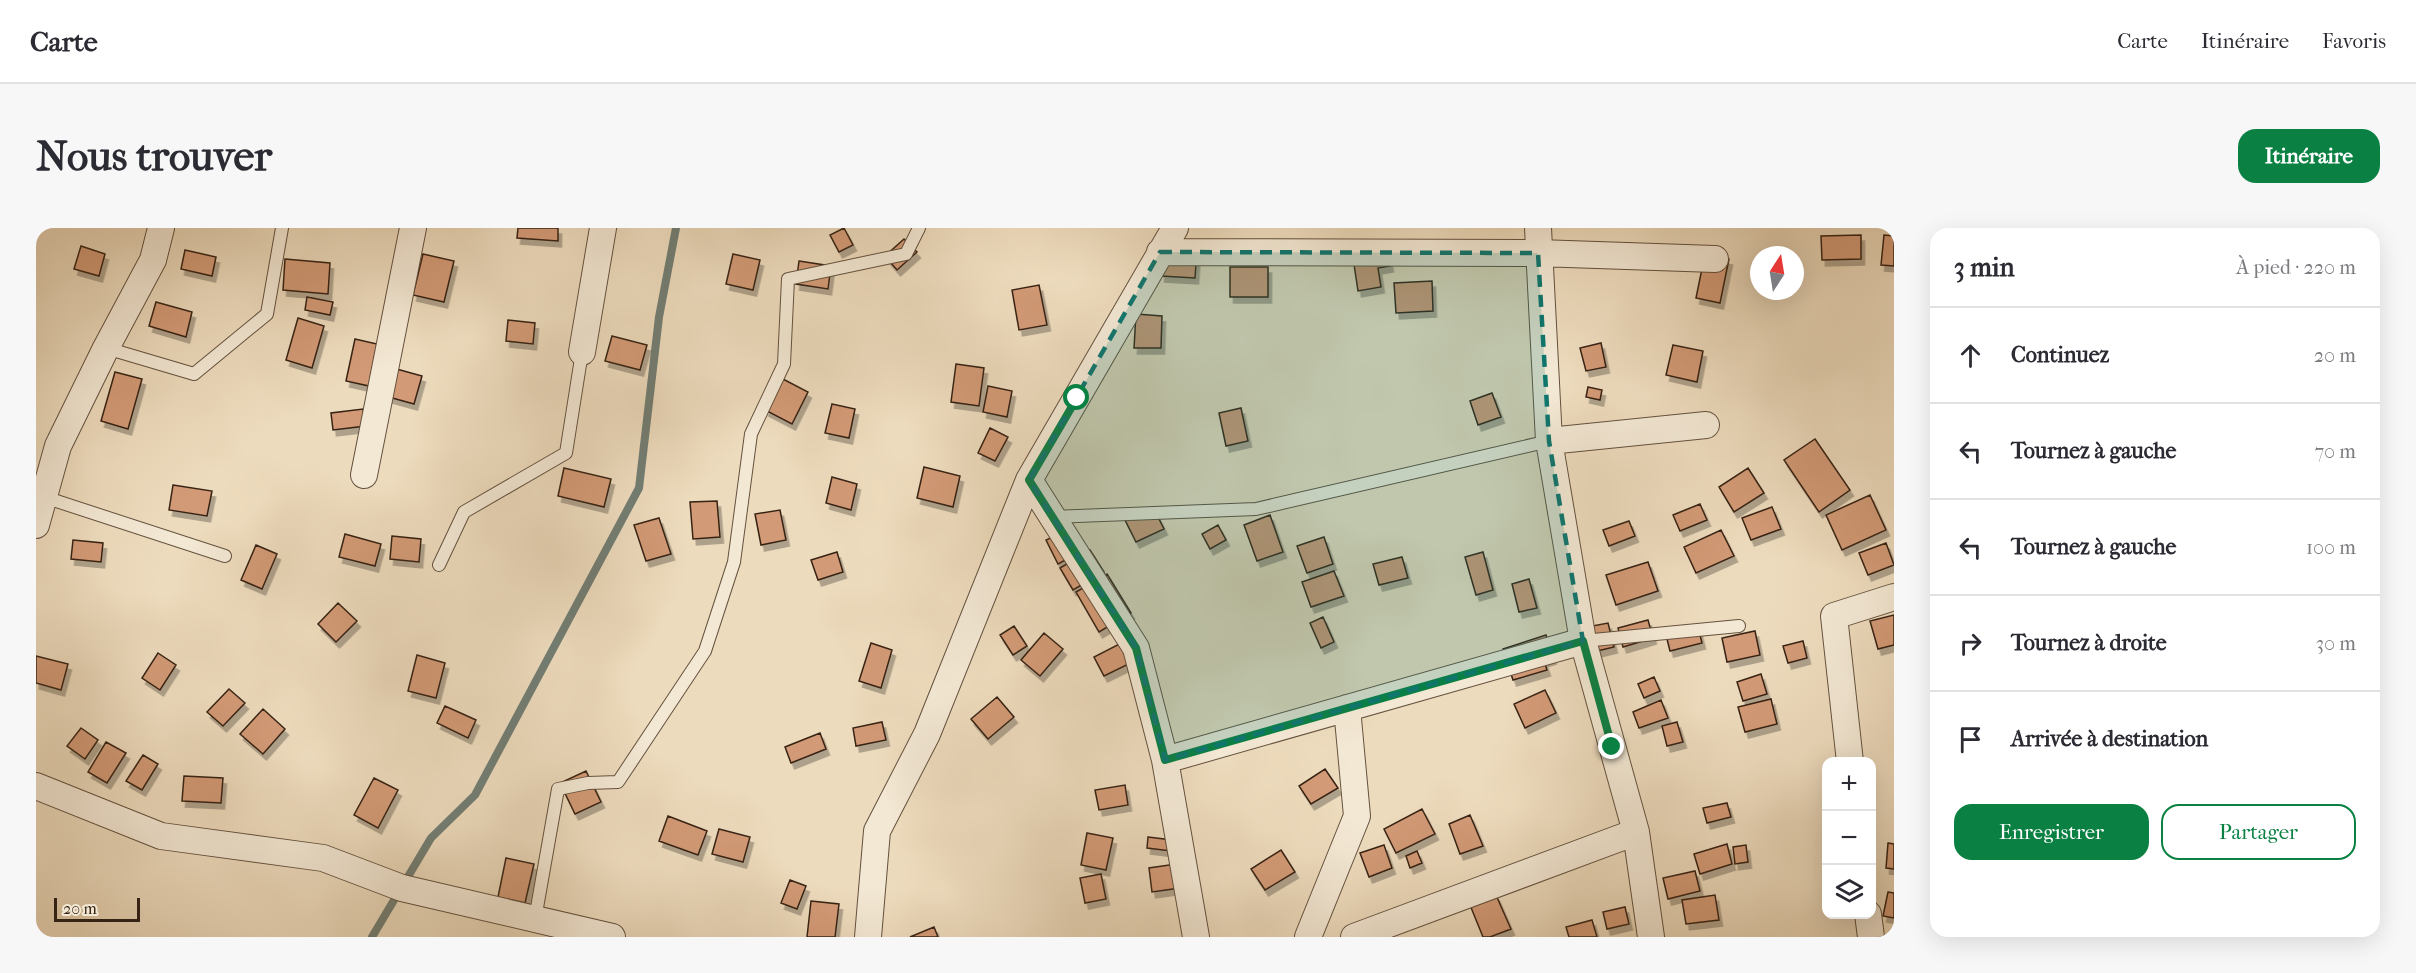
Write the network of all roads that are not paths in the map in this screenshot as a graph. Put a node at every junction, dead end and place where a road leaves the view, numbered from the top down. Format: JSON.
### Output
{"nodes":[{"id":1,"x":161,"y":228,"type":"edge"},
{"id":2,"x":282,"y":228,"type":"edge"},
{"id":3,"x":413,"y":228,"type":"edge"},
{"id":4,"x":603,"y":228,"type":"edge"},
{"id":5,"x":919,"y":228,"type":"edge"},
{"id":6,"x":1175,"y":228,"type":"edge"},
{"id":7,"x":1538,"y":228,"type":"edge"},
{"id":8,"x":1160,"y":252,"type":"junction"},
{"id":9,"x":1538,"y":254,"type":"junction"},
{"id":10,"x":1715,"y":259,"type":"dead end"},
{"id":11,"x":106,"y":348,"type":"junction"},
{"id":12,"x":582,"y":352,"type":"joint"},
{"id":13,"x":1706,"y":425,"type":"dead end"},
{"id":14,"x":1549,"y":441,"type":"junction"},
{"id":15,"x":364,"y":475,"type":"dead end"},
{"id":16,"x":1029,"y":480,"type":"junction"},
{"id":17,"x":44,"y":496,"type":"junction"},
{"id":18,"x":1052,"y":517,"type":"junction"},
{"id":19,"x":36,"y":525,"type":"edge"},
{"id":20,"x":225,"y":556,"type":"dead end"},
{"id":21,"x":439,"y":565,"type":"dead end"},
{"id":22,"x":1894,"y":597,"type":"edge"},
{"id":23,"x":1739,"y":626,"type":"dead end"},
{"id":24,"x":1583,"y":641,"type":"junction"},
{"id":25,"x":1347,"y":708,"type":"junction"},
{"id":26,"x":1850,"y":757,"type":"edge"},
{"id":27,"x":1165,"y":760,"type":"junction"},
{"id":28,"x":36,"y":786,"type":"edge"},
{"id":29,"x":1636,"y":832,"type":"junction"},
{"id":30,"x":534,"y":919,"type":"junction"},
{"id":31,"x":1868,"y":919,"type":"edge"},
{"id":32,"x":612,"y":937,"type":"edge"},
{"id":33,"x":868,"y":937,"type":"edge"},
{"id":34,"x":1196,"y":937,"type":"edge"},
{"id":35,"x":1308,"y":937,"type":"edge"},
{"id":36,"x":1354,"y":937,"type":"edge"},
{"id":37,"x":1651,"y":937,"type":"edge"},
{"id":38,"x":1870,"y":937,"type":"edge"}],
"edges":[{"from":1,"to":11,"type":"street"},
{"from":2,"to":11,"type":"lane"},
{"from":3,"to":15,"type":"street"},
{"from":4,"to":12,"type":"street"},
{"from":5,"to":30,"type":"lane"},
{"from":6,"to":8,"type":"street"},
{"from":7,"to":9,"type":"street"},
{"from":8,"to":9,"type":"street"},
{"from":8,"to":16,"type":"street"},
{"from":9,"to":10,"type":"street"},
{"from":9,"to":14,"type":"street"},
{"from":11,"to":17,"type":"street"},
{"from":12,"to":21,"type":"lane"},
{"from":13,"to":14,"type":"street"},
{"from":14,"to":18,"type":"lane"},
{"from":14,"to":24,"type":"street"},
{"from":16,"to":18,"type":"street"},
{"from":16,"to":33,"type":"street"},
{"from":17,"to":19,"type":"street"},
{"from":17,"to":20,"type":"lane"},
{"from":18,"to":27,"type":"street"},
{"from":22,"to":26,"type":"street"},
{"from":23,"to":24,"type":"lane"},
{"from":24,"to":25,"type":"street"},
{"from":24,"to":29,"type":"street"},
{"from":25,"to":27,"type":"street"},
{"from":25,"to":35,"type":"street"},
{"from":27,"to":34,"type":"street"},
{"from":28,"to":30,"type":"street"},
{"from":29,"to":36,"type":"street"},
{"from":29,"to":37,"type":"street"},
{"from":30,"to":32,"type":"street"},
{"from":31,"to":38,"type":"street"}]}
